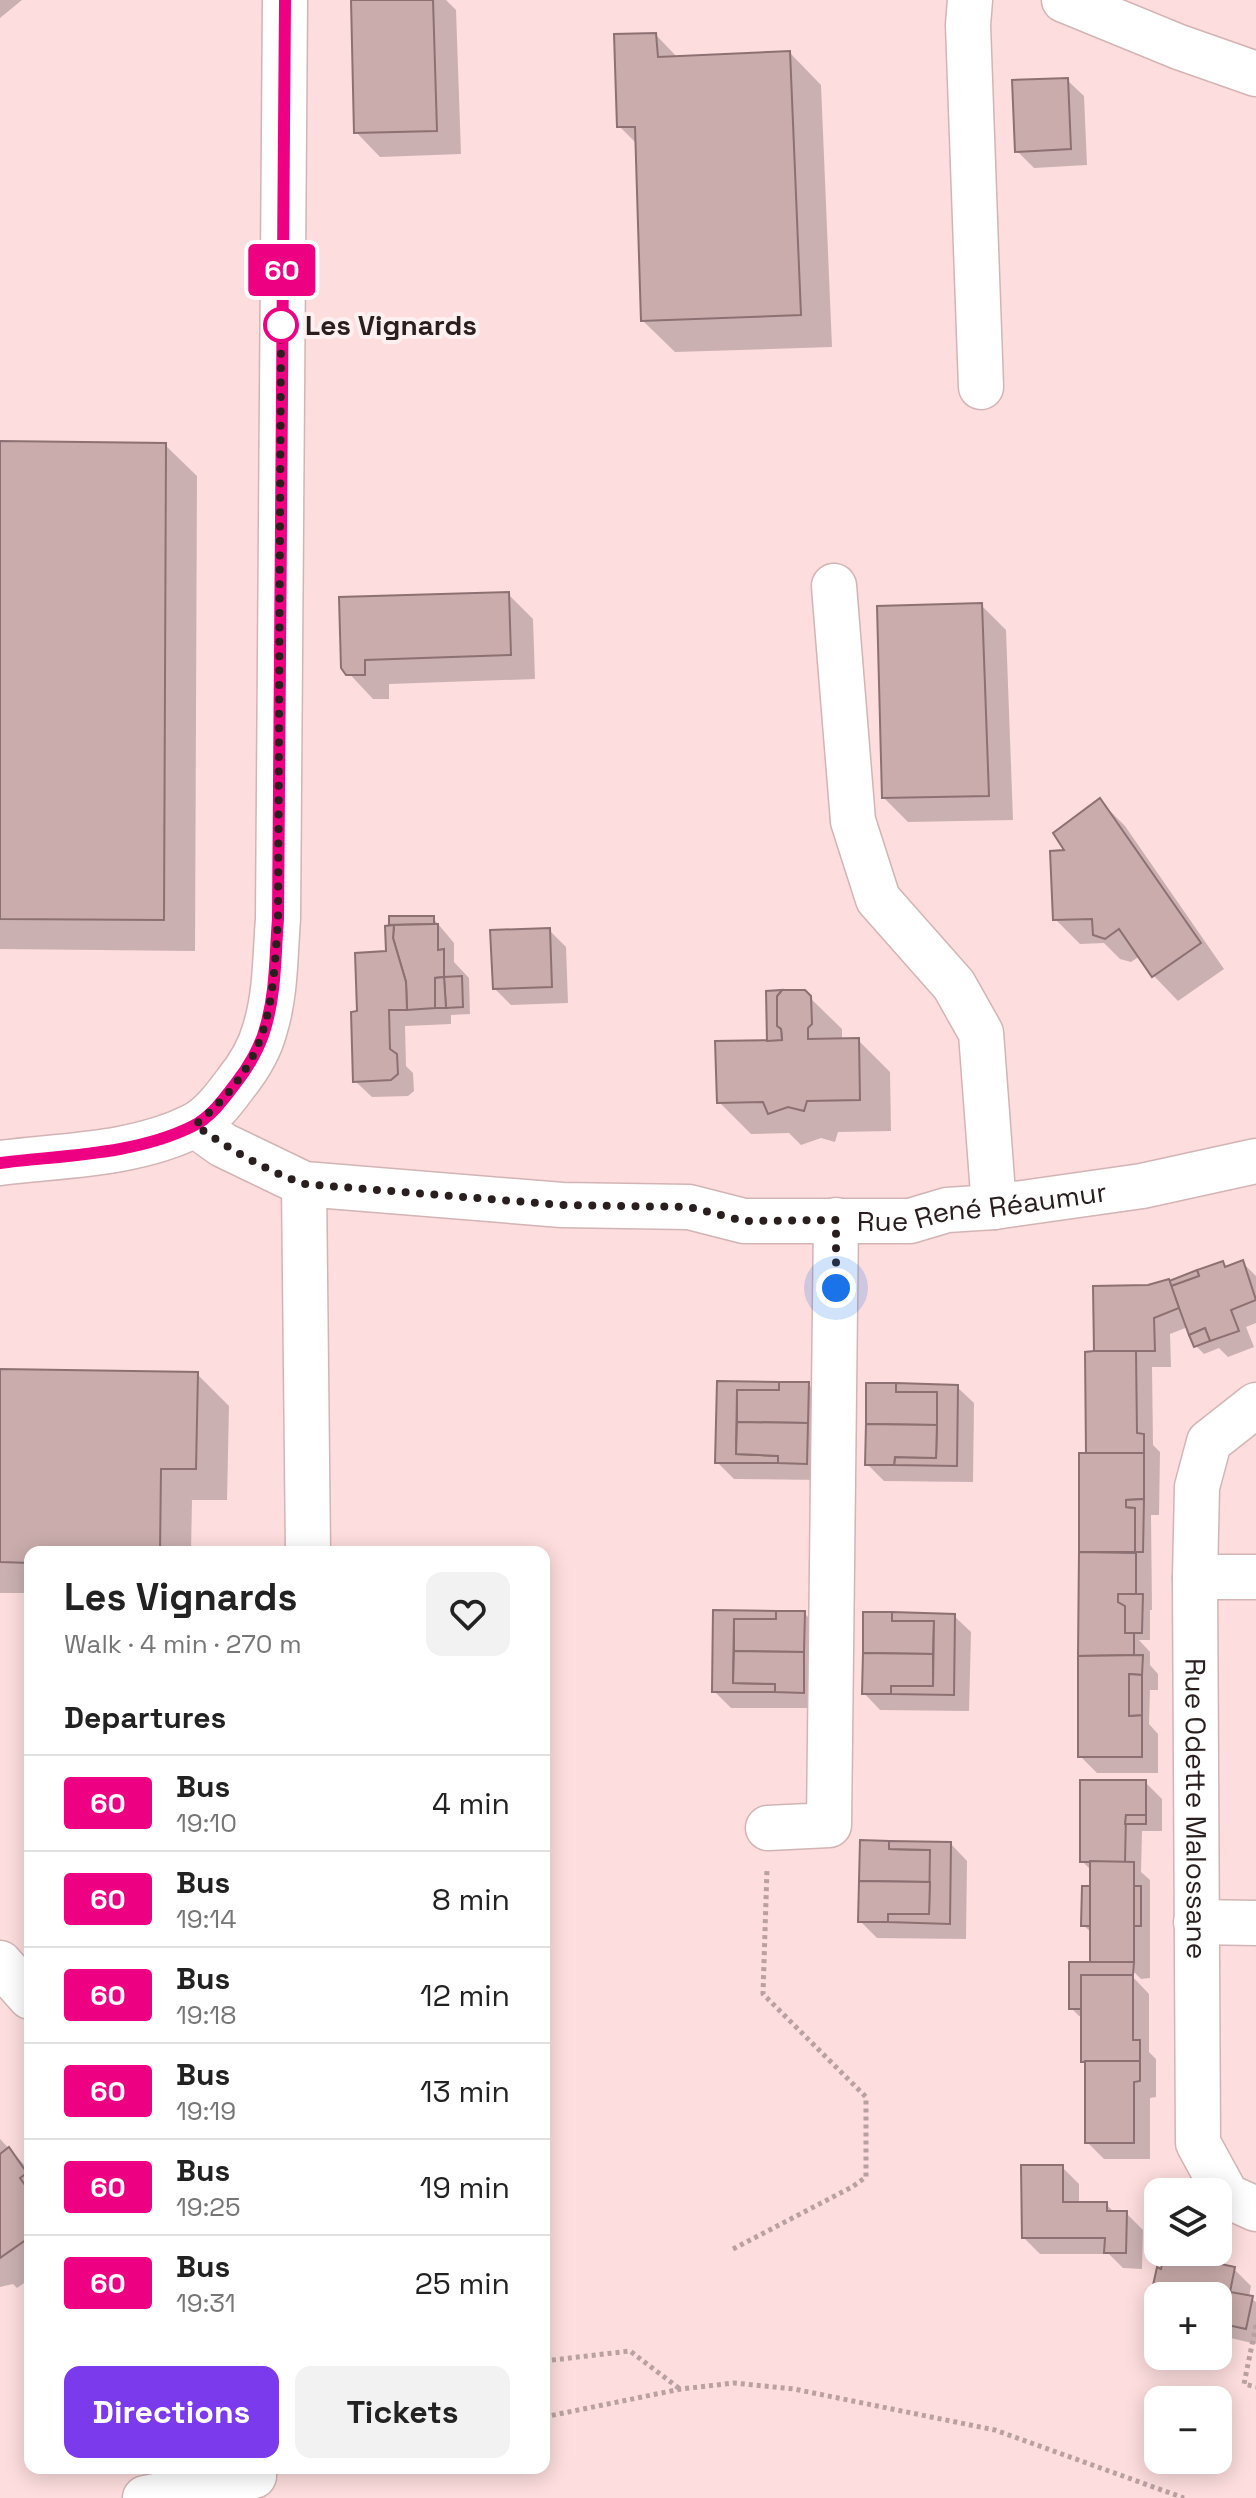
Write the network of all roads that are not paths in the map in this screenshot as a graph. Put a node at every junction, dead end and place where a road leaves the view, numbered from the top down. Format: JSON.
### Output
{"nodes":[{"id":1,"x":285,"y":0,"type":"edge"},
{"id":2,"x":970,"y":0,"type":"edge"},
{"id":3,"x":1064,"y":0,"type":"edge"},
{"id":4,"x":1256,"y":74,"type":"edge"},
{"id":5,"x":981,"y":387,"type":"dead end"},
{"id":6,"x":834,"y":586,"type":"dead end"},
{"id":7,"x":195,"y":1125,"type":"junction"},
{"id":8,"x":1256,"y":1161,"type":"edge"},
{"id":9,"x":0,"y":1163,"type":"edge"},
{"id":10,"x":304,"y":1184,"type":"junction"},
{"id":11,"x":994,"y":1207,"type":"junction"},
{"id":12,"x":836,"y":1220,"type":"junction"},
{"id":13,"x":1256,"y":1405,"type":"edge"},
{"id":14,"x":308,"y":1546,"type":"edge"},
{"id":15,"x":1195,"y":1577,"type":"junction"},
{"id":16,"x":1256,"y":1577,"type":"edge"},
{"id":17,"x":768,"y":1828,"type":"road end"},
{"id":18,"x":1196,"y":1922,"type":"junction"},
{"id":19,"x":1256,"y":1923,"type":"edge"},
{"id":20,"x":0,"y":1963,"type":"edge"},
{"id":21,"x":24,"y":1990,"type":"edge"},
{"id":22,"x":1256,"y":2209,"type":"edge"},
{"id":23,"x":254,"y":2481,"type":"edge"},
{"id":24,"x":145,"y":2498,"type":"edge"}],
"edges":[{"from":1,"to":7,"type":"street"},
{"from":2,"to":5,"type":"street"},
{"from":3,"to":4,"type":"street"},
{"from":6,"to":11,"type":"street"},
{"from":7,"to":9,"type":"street"},
{"from":7,"to":10,"type":"street","name":"Rue René Réaumur"},
{"from":8,"to":11,"type":"street","name":"Rue René Réaumur"},
{"from":10,"to":12,"type":"street","name":"Rue René Réaumur"},
{"from":10,"to":14,"type":"street"},
{"from":11,"to":12,"type":"street","name":"Rue René Réaumur"},
{"from":12,"to":17,"type":"street"},
{"from":13,"to":15,"type":"street","name":"Rue Odette Malossane"},
{"from":15,"to":16,"type":"street"},
{"from":15,"to":18,"type":"street","name":"Rue Odette Malossane"},
{"from":18,"to":19,"type":"street"},
{"from":18,"to":22,"type":"street","name":"Rue Odette Malossane"},
{"from":20,"to":21,"type":"street"},
{"from":23,"to":24,"type":"street"}]}
